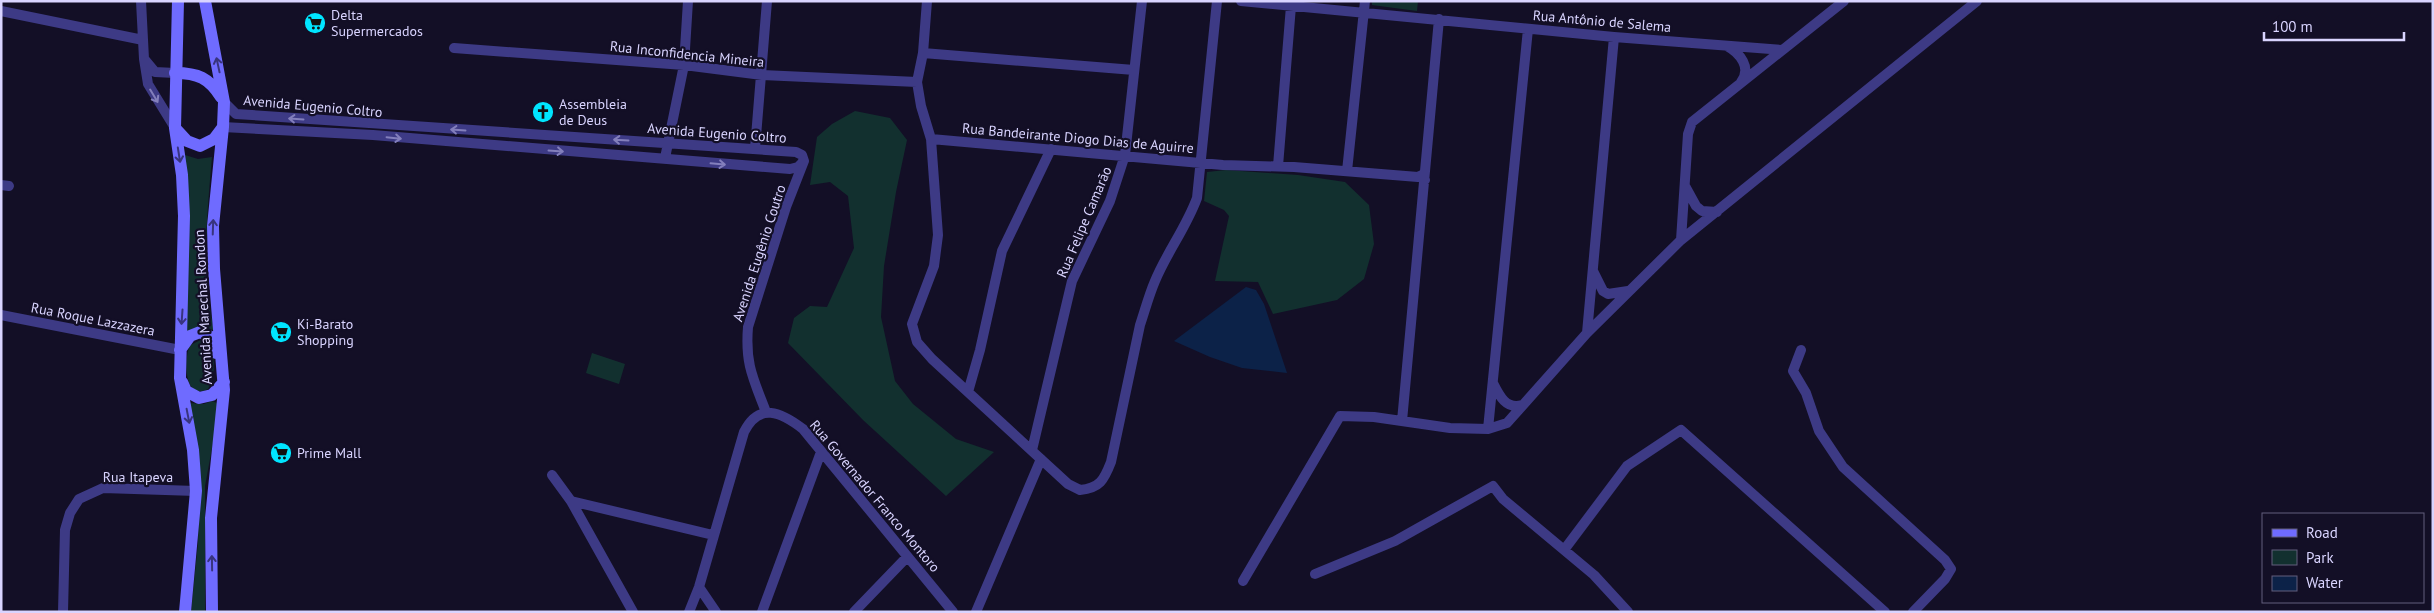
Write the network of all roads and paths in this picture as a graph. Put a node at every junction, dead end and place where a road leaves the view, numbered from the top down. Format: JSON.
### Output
{"nodes":[{"id":1,"x":141,"y":1,"type":"edge"},
{"id":2,"x":178,"y":1,"type":"edge"},
{"id":3,"x":205,"y":1,"type":"edge"},
{"id":4,"x":688,"y":1,"type":"edge"},
{"id":5,"x":768,"y":1,"type":"edge"},
{"id":6,"x":927,"y":1,"type":"edge"},
{"id":7,"x":1142,"y":1,"type":"edge"},
{"id":8,"x":1217,"y":1,"type":"edge"},
{"id":9,"x":1241,"y":1,"type":"edge"},
{"id":10,"x":1366,"y":1,"type":"edge"},
{"id":11,"x":1844,"y":1,"type":"edge"},
{"id":12,"x":1977,"y":1,"type":"edge"},
{"id":13,"x":1291,"y":6,"type":"junction"},
{"id":14,"x":1,"y":11,"type":"edge"},
{"id":15,"x":1364,"y":13,"type":"junction"},
{"id":16,"x":1439,"y":19,"type":"junction"},
{"id":17,"x":1528,"y":29,"type":"junction"},
{"id":18,"x":1614,"y":37,"type":"junction"},
{"id":19,"x":143,"y":40,"type":"junction"},
{"id":20,"x":1726,"y":46,"type":"junction"},
{"id":21,"x":454,"y":48,"type":"dead end"},
{"id":22,"x":1782,"y":50,"type":"junction"},
{"id":23,"x":923,"y":53,"type":"junction"},
{"id":24,"x":144,"y":59,"type":"junction"},
{"id":25,"x":684,"y":65,"type":"junction"},
{"id":26,"x":1134,"y":70,"type":"junction"},
{"id":27,"x":175,"y":73,"type":"junction"},
{"id":28,"x":198,"y":75,"type":"junction"},
{"id":29,"x":762,"y":75,"type":"junction"},
{"id":30,"x":917,"y":82,"type":"junction"},
{"id":31,"x":1740,"y":83,"type":"junction"},
{"id":32,"x":175,"y":94,"type":"junction"},
{"id":33,"x":224,"y":102,"type":"junction"},
{"id":34,"x":372,"y":124,"type":"junction"},
{"id":35,"x":224,"y":127,"type":"junction"},
{"id":36,"x":175,"y":128,"type":"junction"},
{"id":37,"x":518,"y":134,"type":"junction"},
{"id":38,"x":373,"y":136,"type":"junction"},
{"id":39,"x":931,"y":139,"type":"junction"},
{"id":40,"x":669,"y":143,"type":"junction"},
{"id":41,"x":517,"y":148,"type":"junction"},
{"id":42,"x":755,"y":149,"type":"junction"},
{"id":43,"x":1052,"y":149,"type":"junction"},
{"id":44,"x":1125,"y":156,"type":"junction"},
{"id":45,"x":665,"y":158,"type":"junction"},
{"id":46,"x":804,"y":161,"type":"junction"},
{"id":47,"x":1199,"y":161,"type":"junction"},
{"id":48,"x":1278,"y":166,"type":"junction"},
{"id":49,"x":1347,"y":171,"type":"junction"},
{"id":50,"x":1425,"y":180,"type":"junction"},
{"id":51,"x":1685,"y":186,"type":"junction"},
{"id":52,"x":1717,"y":212,"type":"junction"},
{"id":53,"x":1681,"y":240,"type":"junction"},
{"id":54,"x":1592,"y":269,"type":"junction"},
{"id":55,"x":1631,"y":289,"type":"junction"},
{"id":56,"x":1,"y":315,"type":"edge"},
{"id":57,"x":1586,"y":332,"type":"junction"},
{"id":58,"x":180,"y":350,"type":"junction"},
{"id":59,"x":1801,"y":350,"type":"dead end"},
{"id":60,"x":223,"y":377,"type":"junction"},
{"id":61,"x":180,"y":378,"type":"junction"},
{"id":62,"x":1492,"y":383,"type":"junction"},
{"id":63,"x":968,"y":392,"type":"junction"},
{"id":64,"x":1522,"y":405,"type":"junction"},
{"id":65,"x":766,"y":412,"type":"junction"},
{"id":66,"x":1402,"y":421,"type":"junction"},
{"id":67,"x":1488,"y":429,"type":"junction"},
{"id":68,"x":1032,"y":450,"type":"junction"},
{"id":69,"x":821,"y":452,"type":"junction"},
{"id":70,"x":1041,"y":459,"type":"junction"},
{"id":71,"x":552,"y":475,"type":"dead end"},
{"id":72,"x":196,"y":491,"type":"junction"},
{"id":73,"x":571,"y":501,"type":"junction"},
{"id":74,"x":713,"y":535,"type":"junction"},
{"id":75,"x":1564,"y":550,"type":"junction"},
{"id":76,"x":907,"y":558,"type":"junction"},
{"id":77,"x":1315,"y":574,"type":"dead end"},
{"id":78,"x":1243,"y":581,"type":"dead end"},
{"id":79,"x":699,"y":587,"type":"junction"},
{"id":80,"x":63,"y":612,"type":"edge"},
{"id":81,"x":185,"y":612,"type":"edge"},
{"id":82,"x":212,"y":612,"type":"edge"},
{"id":83,"x":633,"y":612,"type":"edge"},
{"id":84,"x":689,"y":612,"type":"edge"},
{"id":85,"x":716,"y":612,"type":"edge"},
{"id":86,"x":762,"y":612,"type":"edge"},
{"id":87,"x":854,"y":612,"type":"edge"},
{"id":88,"x":954,"y":612,"type":"edge"},
{"id":89,"x":976,"y":612,"type":"edge"},
{"id":90,"x":1628,"y":612,"type":"edge"},
{"id":91,"x":1885,"y":612,"type":"edge"},
{"id":92,"x":1913,"y":612,"type":"edge"}],
"edges":[{"from":1,"to":19,"type":"street"},
{"from":2,"to":27,"type":"main road","name":"Avenida Marechal Rondon"},
{"from":33,"to":3,"type":"main road","name":"Avenida Marechal Rondon","one_way":true},
{"from":4,"to":25,"type":"street"},
{"from":5,"to":29,"type":"street"},
{"from":6,"to":23,"type":"street"},
{"from":7,"to":26,"type":"street","name":"Rua Felipe Camarão"},
{"from":8,"to":47,"type":"street"},
{"from":9,"to":13,"type":"street","name":"Rua Antônio de Salema"},
{"from":10,"to":15,"type":"street"},
{"from":11,"to":22,"type":"street"},
{"from":12,"to":52,"type":"street"},
{"from":13,"to":15,"type":"street","name":"Rua Antônio de Salema"},
{"from":13,"to":48,"type":"street"},
{"from":14,"to":19,"type":"street"},
{"from":15,"to":16,"type":"street","name":"Rua Antônio de Salema"},
{"from":15,"to":49,"type":"street"},
{"from":16,"to":17,"type":"street","name":"Rua Antônio de Salema"},
{"from":16,"to":50,"type":"street"},
{"from":17,"to":18,"type":"street","name":"Rua Antônio de Salema"},
{"from":17,"to":62,"type":"street"},
{"from":18,"to":20,"type":"street","name":"Rua Antônio de Salema"},
{"from":18,"to":54,"type":"street"},
{"from":19,"to":24,"type":"street"},
{"from":20,"to":22,"type":"street","name":"Rua Antônio de Salema"},
{"from":20,"to":31,"type":"street"},
{"from":21,"to":25,"type":"street","name":"Rua Inconfidencia Mineira"},
{"from":22,"to":31,"type":"street"},
{"from":23,"to":26,"type":"street"},
{"from":23,"to":30,"type":"street"},
{"from":24,"to":27,"type":"street"},
{"from":24,"to":36,"type":"street","one_way":true},
{"from":25,"to":29,"type":"street","name":"Rua Inconfidencia Mineira"},
{"from":25,"to":40,"type":"street"},
{"from":26,"to":44,"type":"street","name":"Rua Felipe Camarão"},
{"from":27,"to":28,"type":"main road"},
{"from":27,"to":32,"type":"main road","name":"Avenida Marechal Rondon"},
{"from":28,"to":32,"type":"main road"},
{"from":28,"to":33,"type":"main road"},
{"from":29,"to":30,"type":"street","name":"Rua Inconfidencia Mineira"},
{"from":29,"to":42,"type":"street"},
{"from":30,"to":39,"type":"street"},
{"from":31,"to":51,"type":"street"},
{"from":32,"to":36,"type":"main road","name":"Avenida Marechal Rondon"},
{"from":34,"to":33,"type":"street","name":"Avenida Eugenio Coltro","one_way":true},
{"from":33,"to":35,"type":"main road","name":"Avenida Marechal Rondon"},
{"from":37,"to":34,"type":"street","name":"Avenida Eugenio Coltro","one_way":true},
{"from":34,"to":38,"type":"street"},
{"from":35,"to":36,"type":"main road"},
{"from":35,"to":38,"type":"street","name":"Avenida Eugenio Coltro"},
{"from":60,"to":35,"type":"main road","name":"Avenida Marechal Rondon","one_way":true},
{"from":36,"to":58,"type":"main road","name":"Avenida Marechal Rondon","one_way":true},
{"from":40,"to":37,"type":"street","name":"Avenida Eugenio Coltro","one_way":true},
{"from":37,"to":41,"type":"street"},
{"from":38,"to":41,"type":"street","name":"Avenida Eugenio Coltro","one_way":true},
{"from":39,"to":43,"type":"street","name":"Rua Bandeirante Diogo Dias de Aguirre"},
{"from":39,"to":63,"type":"street"},
{"from":40,"to":42,"type":"street","name":"Avenida Eugenio Coltro"},
{"from":40,"to":45,"type":"street"},
{"from":41,"to":45,"type":"street","name":"Avenida Eugenio Coltro","one_way":true},
{"from":42,"to":46,"type":"street","name":"Avenida Eugenio Coltro"},
{"from":43,"to":44,"type":"street","name":"Rua Bandeirante Diogo Dias de Aguirre"},
{"from":43,"to":63,"type":"street"},
{"from":44,"to":47,"type":"street","name":"Rua Bandeirante Diogo Dias de Aguirre"},
{"from":44,"to":68,"type":"street","name":"Rua Felipe Camarão"},
{"from":45,"to":46,"type":"street","name":"Avenida Eugenio Coltro","one_way":true},
{"from":46,"to":65,"type":"street","name":"Avenida Eugênio Coutro"},
{"from":47,"to":48,"type":"street","name":"Rua Bandeirante Diogo Dias de Aguirre"},
{"from":47,"to":70,"type":"street"},
{"from":48,"to":49,"type":"street","name":"Rua Bandeirante Diogo Dias de Aguirre"},
{"from":49,"to":50,"type":"street","name":"Rua Bandeirante Diogo Dias de Aguirre"},
{"from":50,"to":66,"type":"street"},
{"from":51,"to":52,"type":"street"},
{"from":51,"to":53,"type":"street"},
{"from":52,"to":53,"type":"street"},
{"from":53,"to":55,"type":"street"},
{"from":54,"to":55,"type":"street"},
{"from":54,"to":57,"type":"street"},
{"from":55,"to":57,"type":"street"},
{"from":56,"to":58,"type":"street","name":"Rua Roque Lazzazera"},
{"from":57,"to":64,"type":"street"},
{"from":58,"to":60,"type":"main road"},
{"from":58,"to":61,"type":"main road","name":"Avenida Marechal Rondon"},
{"from":59,"to":92,"type":"street"},
{"from":60,"to":61,"type":"main road"},
{"from":82,"to":60,"type":"main road","name":"Avenida Marechal Rondon","one_way":true},
{"from":61,"to":72,"type":"main road","name":"Avenida Marechal Rondon","one_way":true},
{"from":62,"to":64,"type":"street"},
{"from":62,"to":67,"type":"street"},
{"from":63,"to":68,"type":"street"},
{"from":64,"to":67,"type":"street"},
{"from":65,"to":69,"type":"street","name":"Rua Governador Franco Montoro"},
{"from":65,"to":74,"type":"street"},
{"from":66,"to":67,"type":"street"},
{"from":66,"to":78,"type":"street"},
{"from":68,"to":70,"type":"street"},
{"from":69,"to":76,"type":"street","name":"Rua Governador Franco Montoro"},
{"from":69,"to":86,"type":"street"},
{"from":70,"to":89,"type":"street"},
{"from":71,"to":73,"type":"street"},
{"from":72,"to":80,"type":"street","name":"Rua Itapeva"},
{"from":72,"to":81,"type":"main road","name":"Avenida Marechal Rondon"},
{"from":73,"to":74,"type":"street"},
{"from":73,"to":83,"type":"street"},
{"from":74,"to":79,"type":"street"},
{"from":75,"to":77,"type":"street"},
{"from":75,"to":90,"type":"street"},
{"from":75,"to":91,"type":"street"},
{"from":76,"to":87,"type":"street"},
{"from":76,"to":88,"type":"street","name":"Rua Governador Franco Montoro"},
{"from":79,"to":84,"type":"street"},
{"from":79,"to":85,"type":"street"}]}
